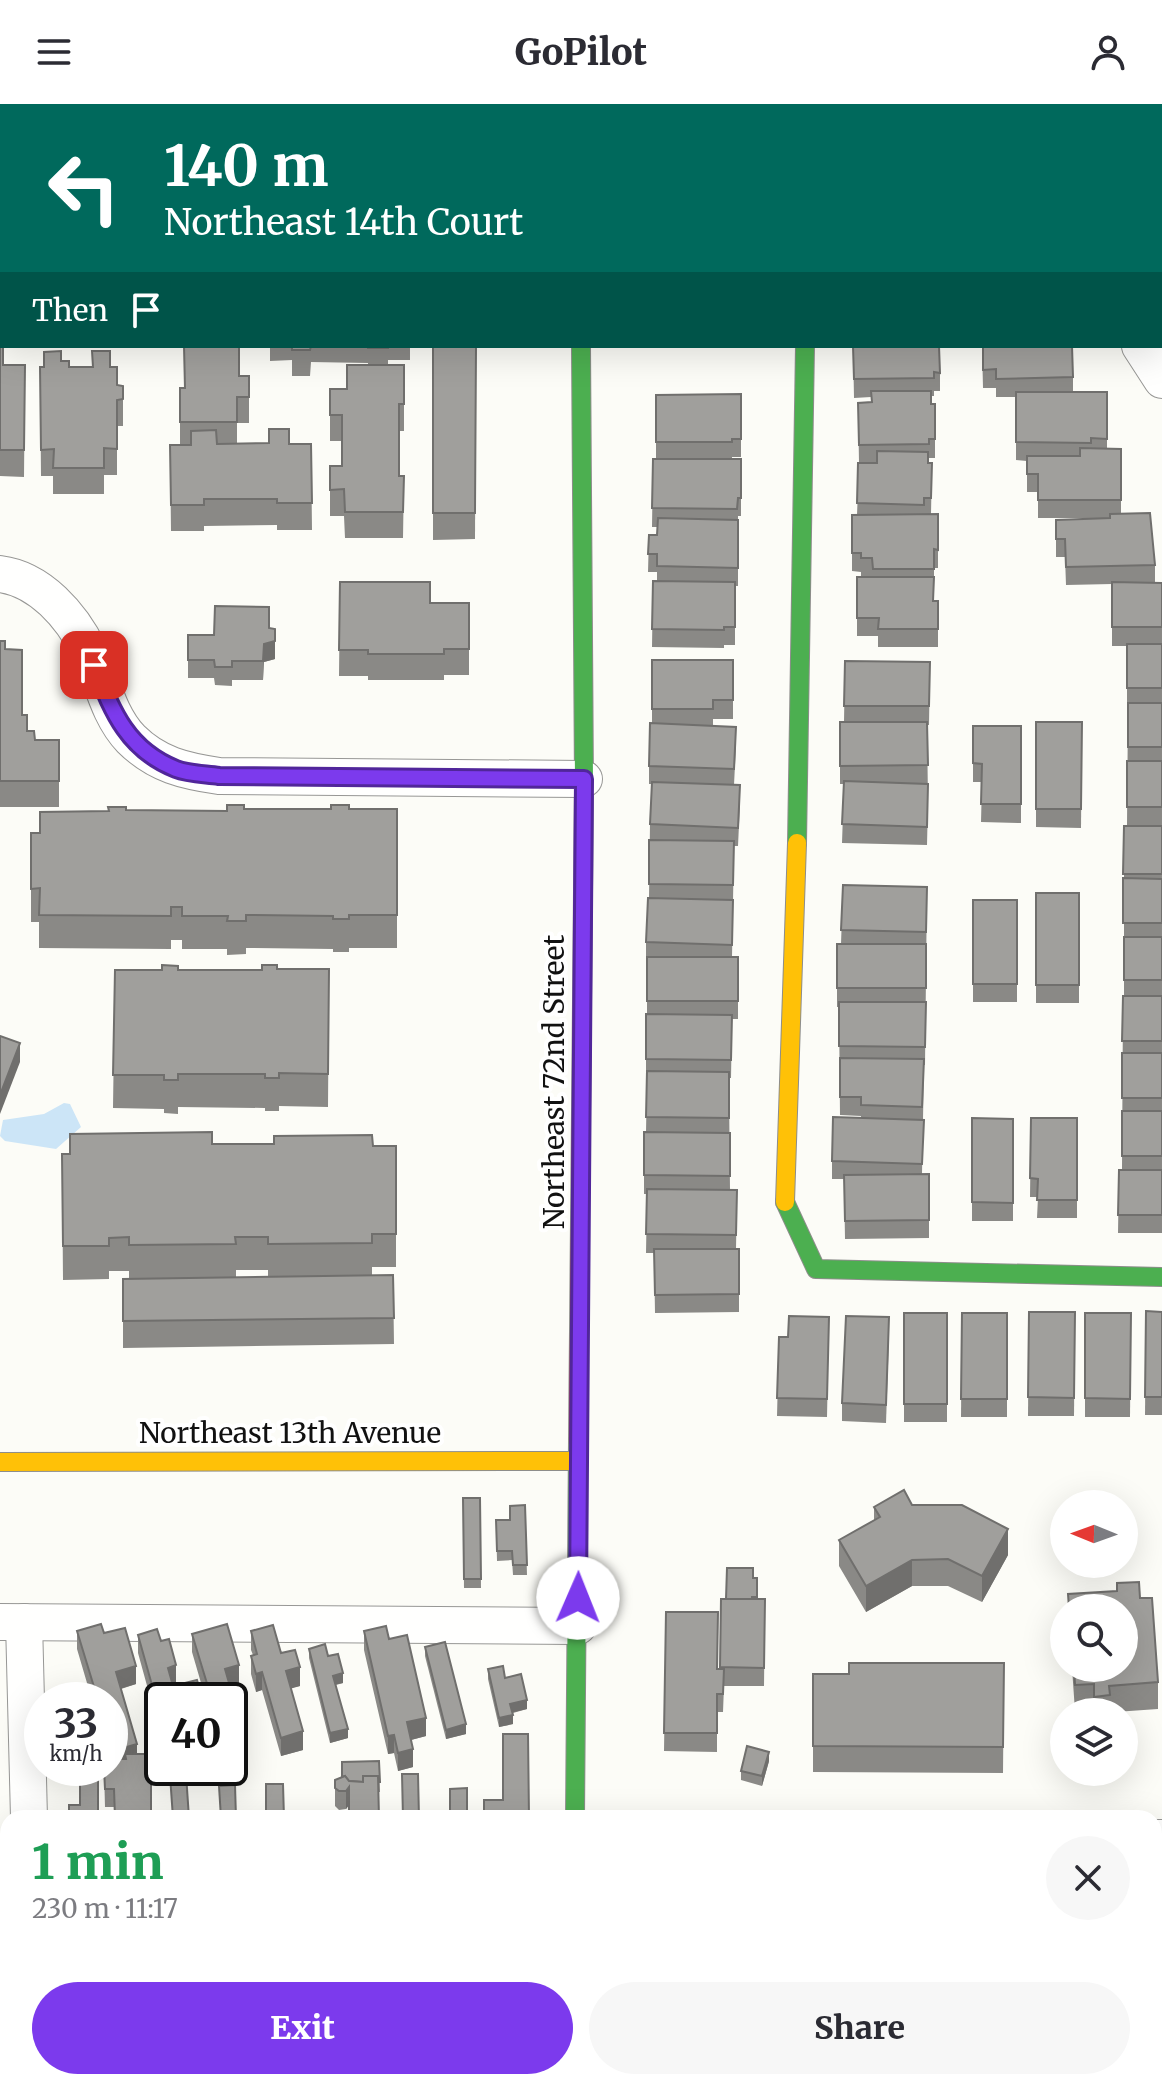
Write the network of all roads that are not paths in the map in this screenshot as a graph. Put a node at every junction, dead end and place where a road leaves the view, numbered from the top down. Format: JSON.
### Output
{"nodes":[{"id":1,"x":581,"y":348,"type":"edge"},
{"id":2,"x":805,"y":348,"type":"edge"},
{"id":3,"x":1141,"y":348,"type":"edge"},
{"id":4,"x":1162,"y":380,"type":"edge"},
{"id":5,"x":0,"y":574,"type":"edge"},
{"id":6,"x":584,"y":779,"type":"junction"},
{"id":7,"x":1162,"y":1277,"type":"edge"},
{"id":8,"x":579,"y":1461,"type":"junction"},
{"id":9,"x":0,"y":1462,"type":"edge"},
{"id":10,"x":12,"y":1622,"type":"edge"},
{"id":11,"x":578,"y":1626,"type":"junction"},
{"id":12,"x":28,"y":1810,"type":"edge"},
{"id":13,"x":575,"y":1810,"type":"edge"}],
"edges":[{"from":1,"to":6,"type":"street","name":"Northeast 72nd Street"},
{"from":2,"to":7,"type":"street"},
{"from":3,"to":4,"type":"street"},
{"from":5,"to":6,"type":"street"},
{"from":6,"to":8,"type":"street","name":"Northeast 72nd Street"},
{"from":8,"to":9,"type":"street","name":"Northeast 13th Avenue"},
{"from":8,"to":11,"type":"street","name":"Northeast 72nd Street"},
{"from":10,"to":11,"type":"street"},
{"from":10,"to":12,"type":"street"},
{"from":11,"to":13,"type":"street","name":"Northeast 72nd Street"}]}
